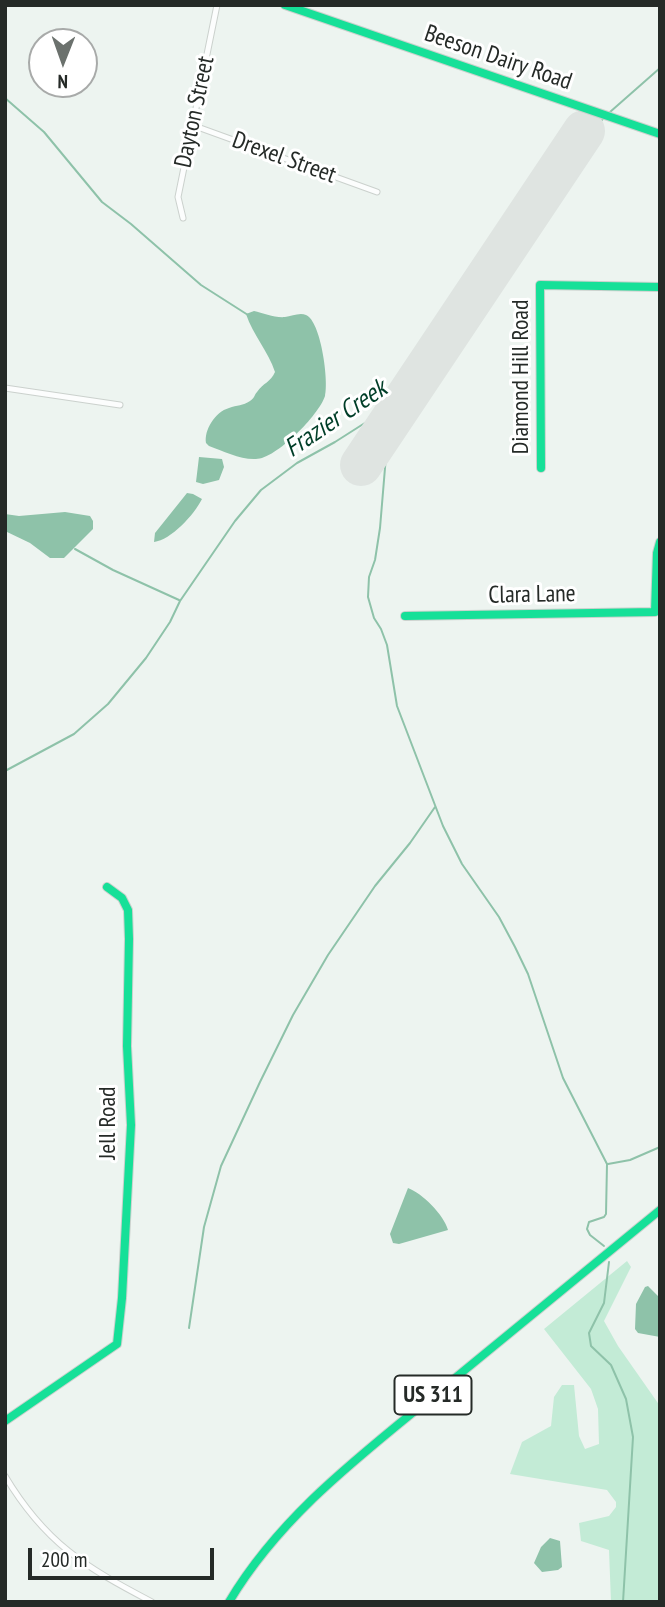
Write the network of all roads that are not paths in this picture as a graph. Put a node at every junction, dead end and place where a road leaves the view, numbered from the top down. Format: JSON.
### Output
{"nodes":[{"id":1,"x":218,"y":5,"type":"edge"},
{"id":2,"x":285,"y":5,"type":"edge"},
{"id":3,"x":192,"y":125,"type":"junction"},
{"id":4,"x":660,"y":134,"type":"edge"},
{"id":5,"x":377,"y":192,"type":"dead end"},
{"id":6,"x":183,"y":218,"type":"dead end"},
{"id":7,"x":660,"y":287,"type":"edge"},
{"id":8,"x":5,"y":388,"type":"edge"},
{"id":9,"x":120,"y":405,"type":"dead end"},
{"id":10,"x":541,"y":468,"type":"dead end"},
{"id":11,"x":660,"y":542,"type":"edge"},
{"id":12,"x":405,"y":615,"type":"dead end"},
{"id":13,"x":107,"y":887,"type":"dead end"},
{"id":14,"x":660,"y":1210,"type":"edge"},
{"id":15,"x":5,"y":1421,"type":"edge"},
{"id":16,"x":5,"y":1476,"type":"edge"},
{"id":17,"x":152,"y":1602,"type":"edge"},
{"id":18,"x":229,"y":1602,"type":"edge"}],
"edges":[{"from":1,"to":3,"type":"street","name":"Dayton Street"},
{"from":2,"to":4,"type":"street","name":"Beeson Dairy Road"},
{"from":3,"to":5,"type":"street","name":"Drexel Street"},
{"from":3,"to":6,"type":"street","name":"Dayton Street"},
{"from":7,"to":10,"type":"street","name":"Diamond Hill Road"},
{"from":8,"to":9,"type":"street"},
{"from":11,"to":12,"type":"street","name":"Clara Lane"},
{"from":13,"to":15,"type":"street","name":"Jell Road"},
{"from":14,"to":18,"type":"street","number":"US 311"},
{"from":16,"to":17,"type":"street"}]}
